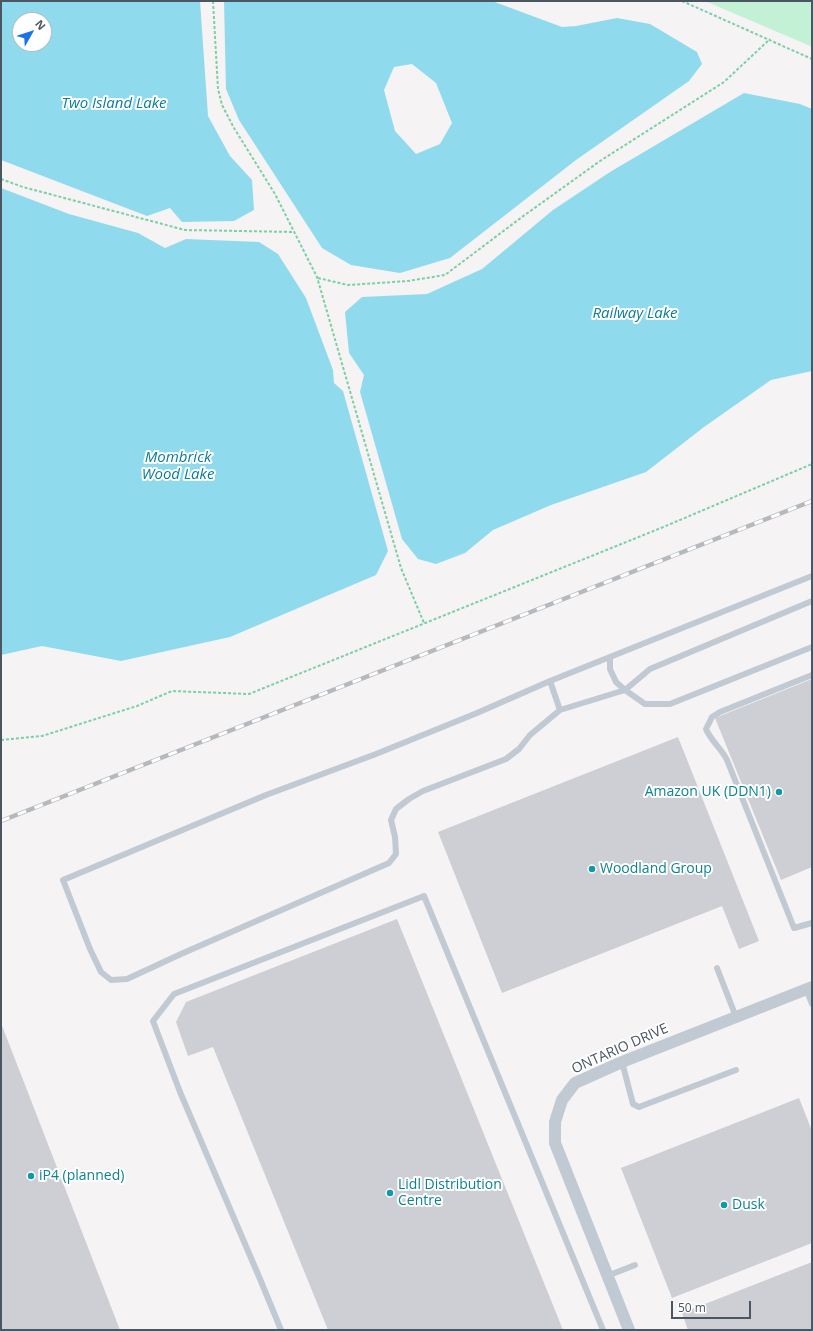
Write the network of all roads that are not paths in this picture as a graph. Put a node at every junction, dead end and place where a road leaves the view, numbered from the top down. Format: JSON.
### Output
{"nodes":[{"id":1,"x":812,"y":576,"type":"edge"},
{"id":2,"x":812,"y":601,"type":"edge"},
{"id":3,"x":812,"y":647,"type":"edge"},
{"id":4,"x":610,"y":657,"type":"junction"},
{"id":5,"x":812,"y":675,"type":"edge"},
{"id":6,"x":550,"y":680,"type":"junction"},
{"id":7,"x":625,"y":690,"type":"junction"},
{"id":8,"x":560,"y":710,"type":"junction"},
{"id":9,"x":812,"y":923,"type":"edge"},
{"id":10,"x":717,"y":968,"type":"dead end"},
{"id":11,"x":809,"y":988,"type":"edge"},
{"id":12,"x":812,"y":1004,"type":"edge"},
{"id":13,"x":736,"y":1018,"type":"junction"},
{"id":14,"x":622,"y":1062,"type":"junction"},
{"id":15,"x":736,"y":1070,"type":"dead end"},
{"id":16,"x":635,"y":1264,"type":"dead end"},
{"id":17,"x":607,"y":1276,"type":"junction"},
{"id":18,"x":281,"y":1330,"type":"edge"},
{"id":19,"x":603,"y":1330,"type":"edge"},
{"id":20,"x":628,"y":1330,"type":"edge"}],
"edges":[{"from":1,"to":4,"type":"lane"},
{"from":2,"to":7,"type":"lane"},
{"from":3,"to":7,"type":"lane"},
{"from":4,"to":6,"type":"lane"},
{"from":4,"to":7,"type":"lane"},
{"from":5,"to":9,"type":"lane"},
{"from":6,"to":8,"type":"lane"},
{"from":6,"to":8,"type":"lane"},
{"from":7,"to":8,"type":"lane"},
{"from":10,"to":13,"type":"lane"},
{"from":11,"to":12,"type":"lane"},
{"from":11,"to":13,"type":"street","name":"ONTARIO DRIVE"},
{"from":13,"to":14,"type":"street","name":"ONTARIO DRIVE"},
{"from":14,"to":15,"type":"lane"},
{"from":14,"to":17,"type":"street","name":"ONTARIO DRIVE"},
{"from":16,"to":17,"type":"lane"},
{"from":17,"to":20,"type":"street","name":"ONTARIO DRIVE"},
{"from":18,"to":19,"type":"lane"}]}
